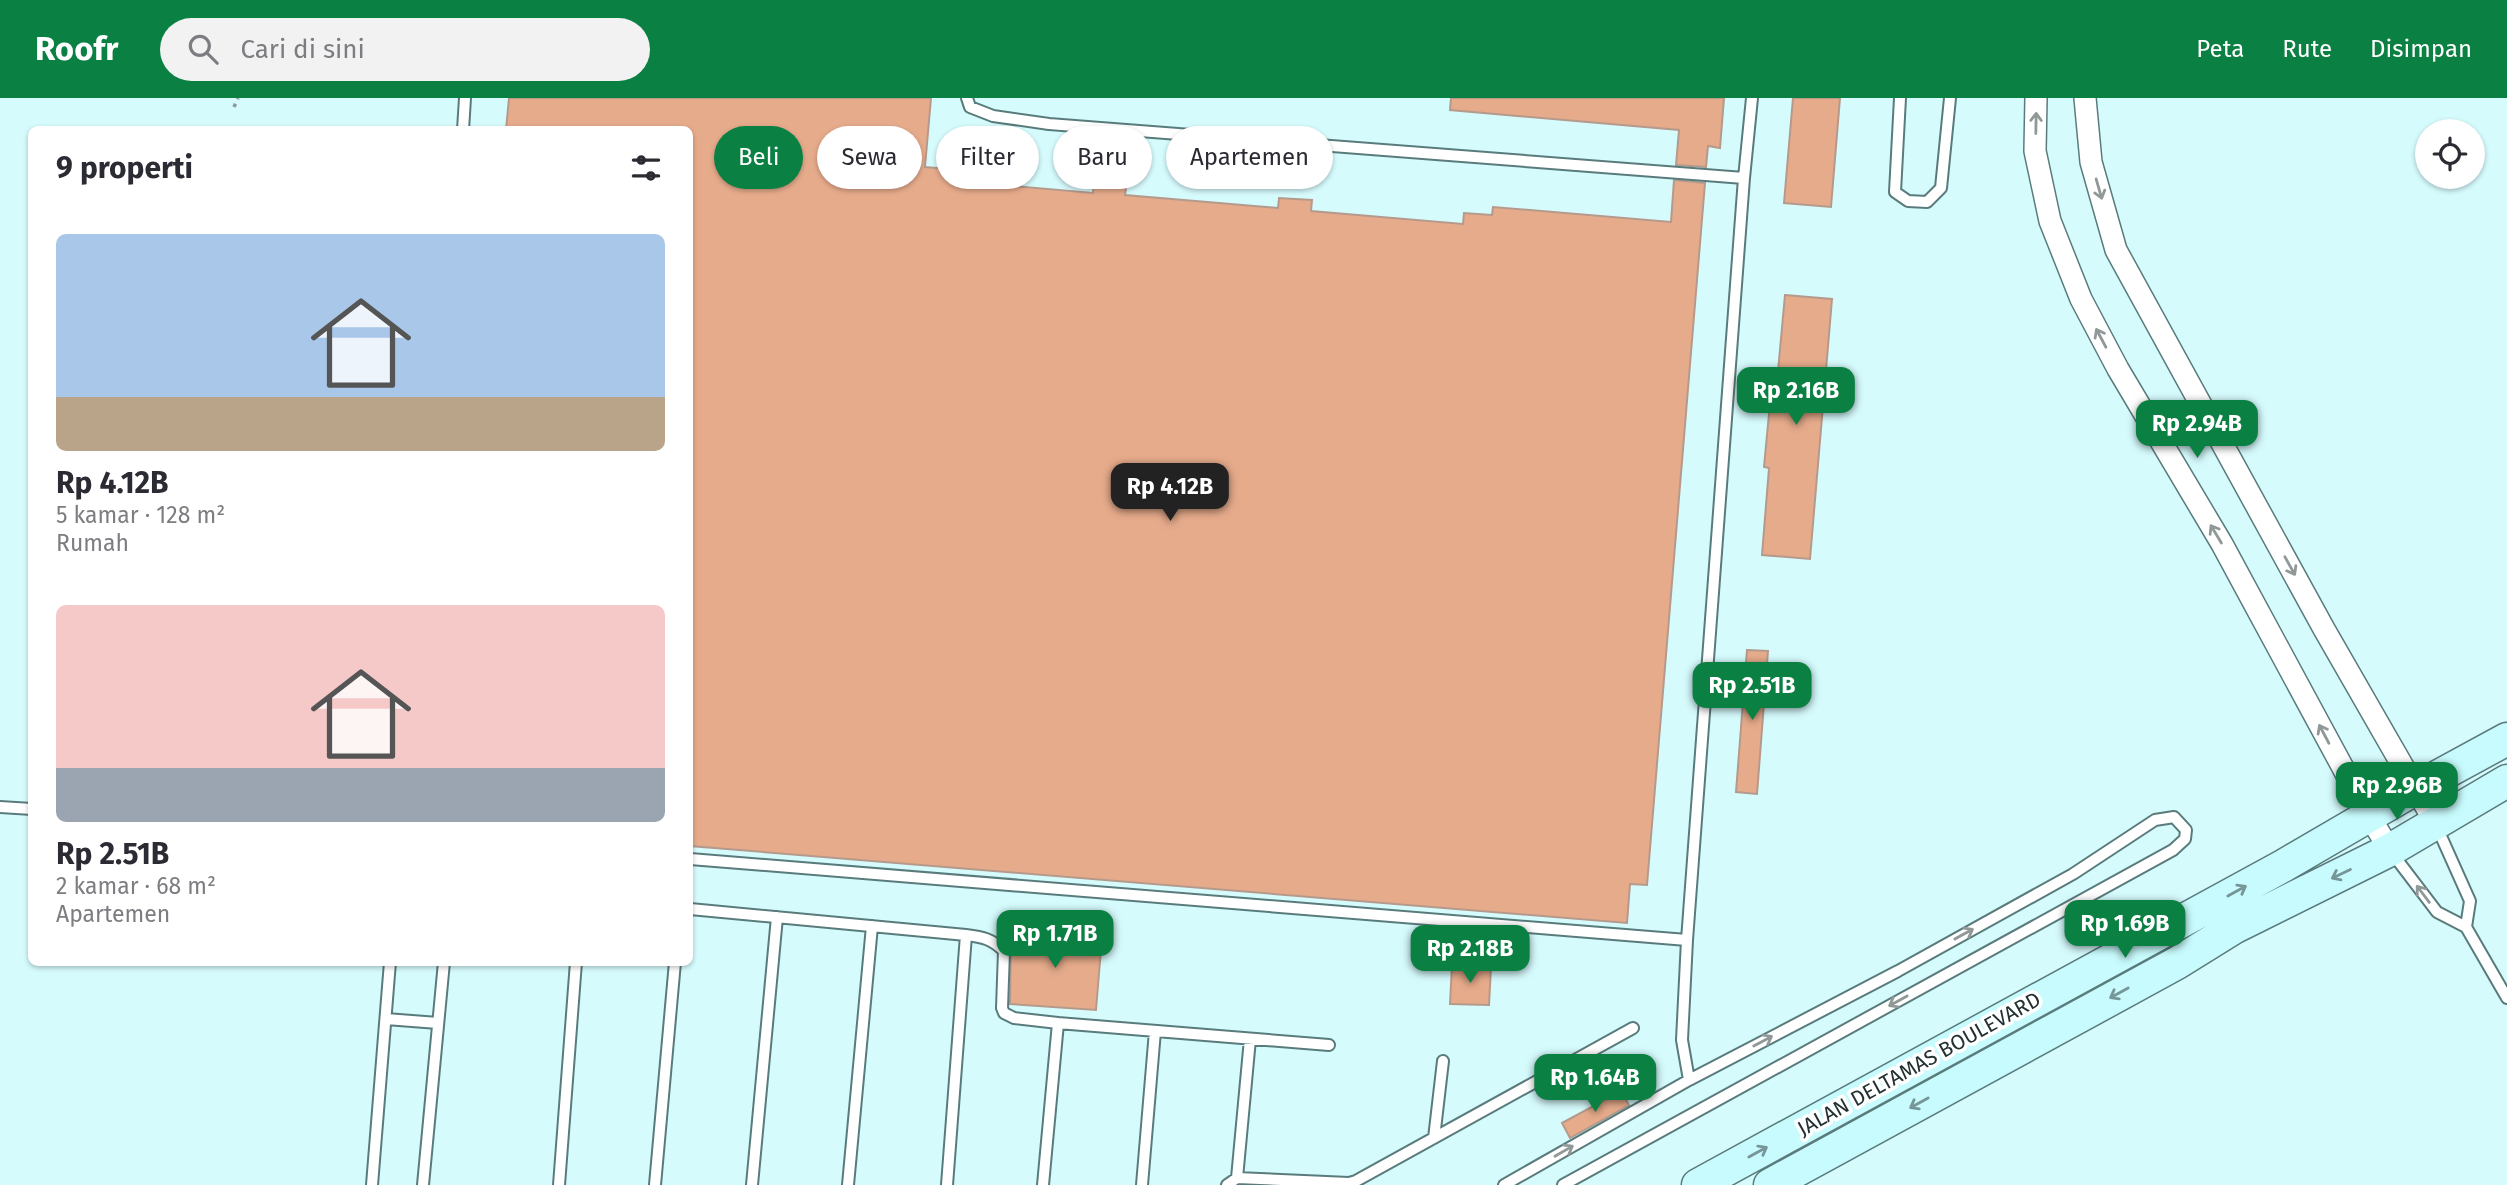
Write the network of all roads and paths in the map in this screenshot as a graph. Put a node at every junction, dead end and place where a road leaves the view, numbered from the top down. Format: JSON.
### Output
{"nodes":[{"id":1,"x":238,"y":98,"type":"edge"},
{"id":2,"x":465,"y":98,"type":"edge"},
{"id":3,"x":967,"y":98,"type":"edge"},
{"id":4,"x":1752,"y":98,"type":"edge"},
{"id":5,"x":1900,"y":98,"type":"edge"},
{"id":6,"x":1950,"y":98,"type":"edge"},
{"id":7,"x":2036,"y":98,"type":"edge"},
{"id":8,"x":2085,"y":98,"type":"edge"},
{"id":9,"x":234,"y":107,"type":"dead end"},
{"id":10,"x":463,"y":126,"type":"edge"},
{"id":11,"x":1744,"y":178,"type":"junction"},
{"id":12,"x":2507,"y":739,"type":"edge"},
{"id":13,"x":2507,"y":781,"type":"edge"},
{"id":14,"x":2414,"y":789,"type":"junction"},
{"id":15,"x":0,"y":807,"type":"edge"},
{"id":16,"x":28,"y":809,"type":"edge"},
{"id":17,"x":2368,"y":816,"type":"junction"},
{"id":18,"x":2436,"y":824,"type":"junction"},
{"id":19,"x":2390,"y":850,"type":"junction"},
{"id":20,"x":693,"y":859,"type":"edge"},
{"id":21,"x":693,"y":909,"type":"edge"},
{"id":22,"x":777,"y":917,"type":"junction"},
{"id":23,"x":872,"y":926,"type":"junction"},
{"id":24,"x":2466,"y":927,"type":"junction"},
{"id":25,"x":967,"y":935,"type":"junction"},
{"id":26,"x":1688,"y":940,"type":"junction"},
{"id":27,"x":390,"y":966,"type":"edge"},
{"id":28,"x":444,"y":966,"type":"edge"},
{"id":29,"x":576,"y":966,"type":"edge"},
{"id":30,"x":674,"y":966,"type":"edge"},
{"id":31,"x":2507,"y":998,"type":"edge"},
{"id":32,"x":386,"y":1019,"type":"junction"},
{"id":33,"x":438,"y":1023,"type":"junction"},
{"id":34,"x":1058,"y":1023,"type":"junction"},
{"id":35,"x":1633,"y":1028,"type":"dead end"},
{"id":36,"x":1155,"y":1031,"type":"junction"},
{"id":37,"x":1250,"y":1039,"type":"junction"},
{"id":38,"x":1329,"y":1045,"type":"dead end"},
{"id":39,"x":1443,"y":1061,"type":"dead end"},
{"id":40,"x":1689,"y":1080,"type":"junction"},
{"id":41,"x":1434,"y":1138,"type":"junction"},
{"id":42,"x":1232,"y":1182,"type":"edge"},
{"id":43,"x":372,"y":1185,"type":"edge"},
{"id":44,"x":423,"y":1185,"type":"edge"},
{"id":45,"x":559,"y":1185,"type":"edge"},
{"id":46,"x":655,"y":1185,"type":"edge"},
{"id":47,"x":752,"y":1185,"type":"edge"},
{"id":48,"x":848,"y":1185,"type":"edge"},
{"id":49,"x":947,"y":1185,"type":"edge"},
{"id":50,"x":1044,"y":1185,"type":"edge"},
{"id":51,"x":1142,"y":1185,"type":"edge"},
{"id":52,"x":1504,"y":1185,"type":"edge"},
{"id":53,"x":1563,"y":1185,"type":"edge"},
{"id":54,"x":1698,"y":1185,"type":"edge"},
{"id":55,"x":1770,"y":1185,"type":"edge"}],
"edges":[{"from":1,"to":9,"type":"path"},
{"from":2,"to":10,"type":"lane"},
{"from":3,"to":11,"type":"lane"},
{"from":4,"to":11,"type":"lane"},
{"from":5,"to":6,"type":"lane"},
{"from":17,"to":7,"type":"street","one_way":true},
{"from":8,"to":14,"type":"street","one_way":true},
{"from":11,"to":26,"type":"lane"},
{"from":12,"to":14,"type":"street","name":"JALAN DELTAMAS BOULEVARD"},
{"from":13,"to":18,"type":"street"},
{"from":14,"to":17,"type":"street","name":"JALAN DELTAMAS BOULEVARD"},
{"from":14,"to":18,"type":"street"},
{"from":15,"to":16,"type":"lane"},
{"from":17,"to":19,"type":"street"},
{"from":54,"to":17,"type":"street","name":"JALAN DELTAMAS BOULEVARD","one_way":true},
{"from":18,"to":19,"type":"street"},
{"from":18,"to":24,"type":"lane"},
{"from":24,"to":19,"type":"lane","one_way":true},
{"from":19,"to":55,"type":"street","one_way":true},
{"from":20,"to":26,"type":"lane"},
{"from":21,"to":22,"type":"lane"},
{"from":22,"to":23,"type":"lane"},
{"from":22,"to":47,"type":"lane"},
{"from":23,"to":25,"type":"lane"},
{"from":23,"to":48,"type":"lane"},
{"from":24,"to":31,"type":"lane"},
{"from":25,"to":34,"type":"lane"},
{"from":25,"to":49,"type":"lane"},
{"from":26,"to":40,"type":"lane"},
{"from":27,"to":32,"type":"lane"},
{"from":28,"to":33,"type":"lane"},
{"from":29,"to":45,"type":"lane"},
{"from":30,"to":46,"type":"lane"},
{"from":32,"to":33,"type":"lane"},
{"from":32,"to":43,"type":"lane"},
{"from":33,"to":44,"type":"lane"},
{"from":34,"to":36,"type":"lane"},
{"from":34,"to":50,"type":"lane"},
{"from":35,"to":41,"type":"lane"},
{"from":36,"to":37,"type":"lane"},
{"from":36,"to":51,"type":"lane"},
{"from":37,"to":38,"type":"lane"},
{"from":37,"to":42,"type":"lane"},
{"from":39,"to":41,"type":"lane"},
{"from":52,"to":40,"type":"lane","one_way":true},
{"from":40,"to":53,"type":"lane","one_way":true},
{"from":41,"to":42,"type":"lane"}]}
